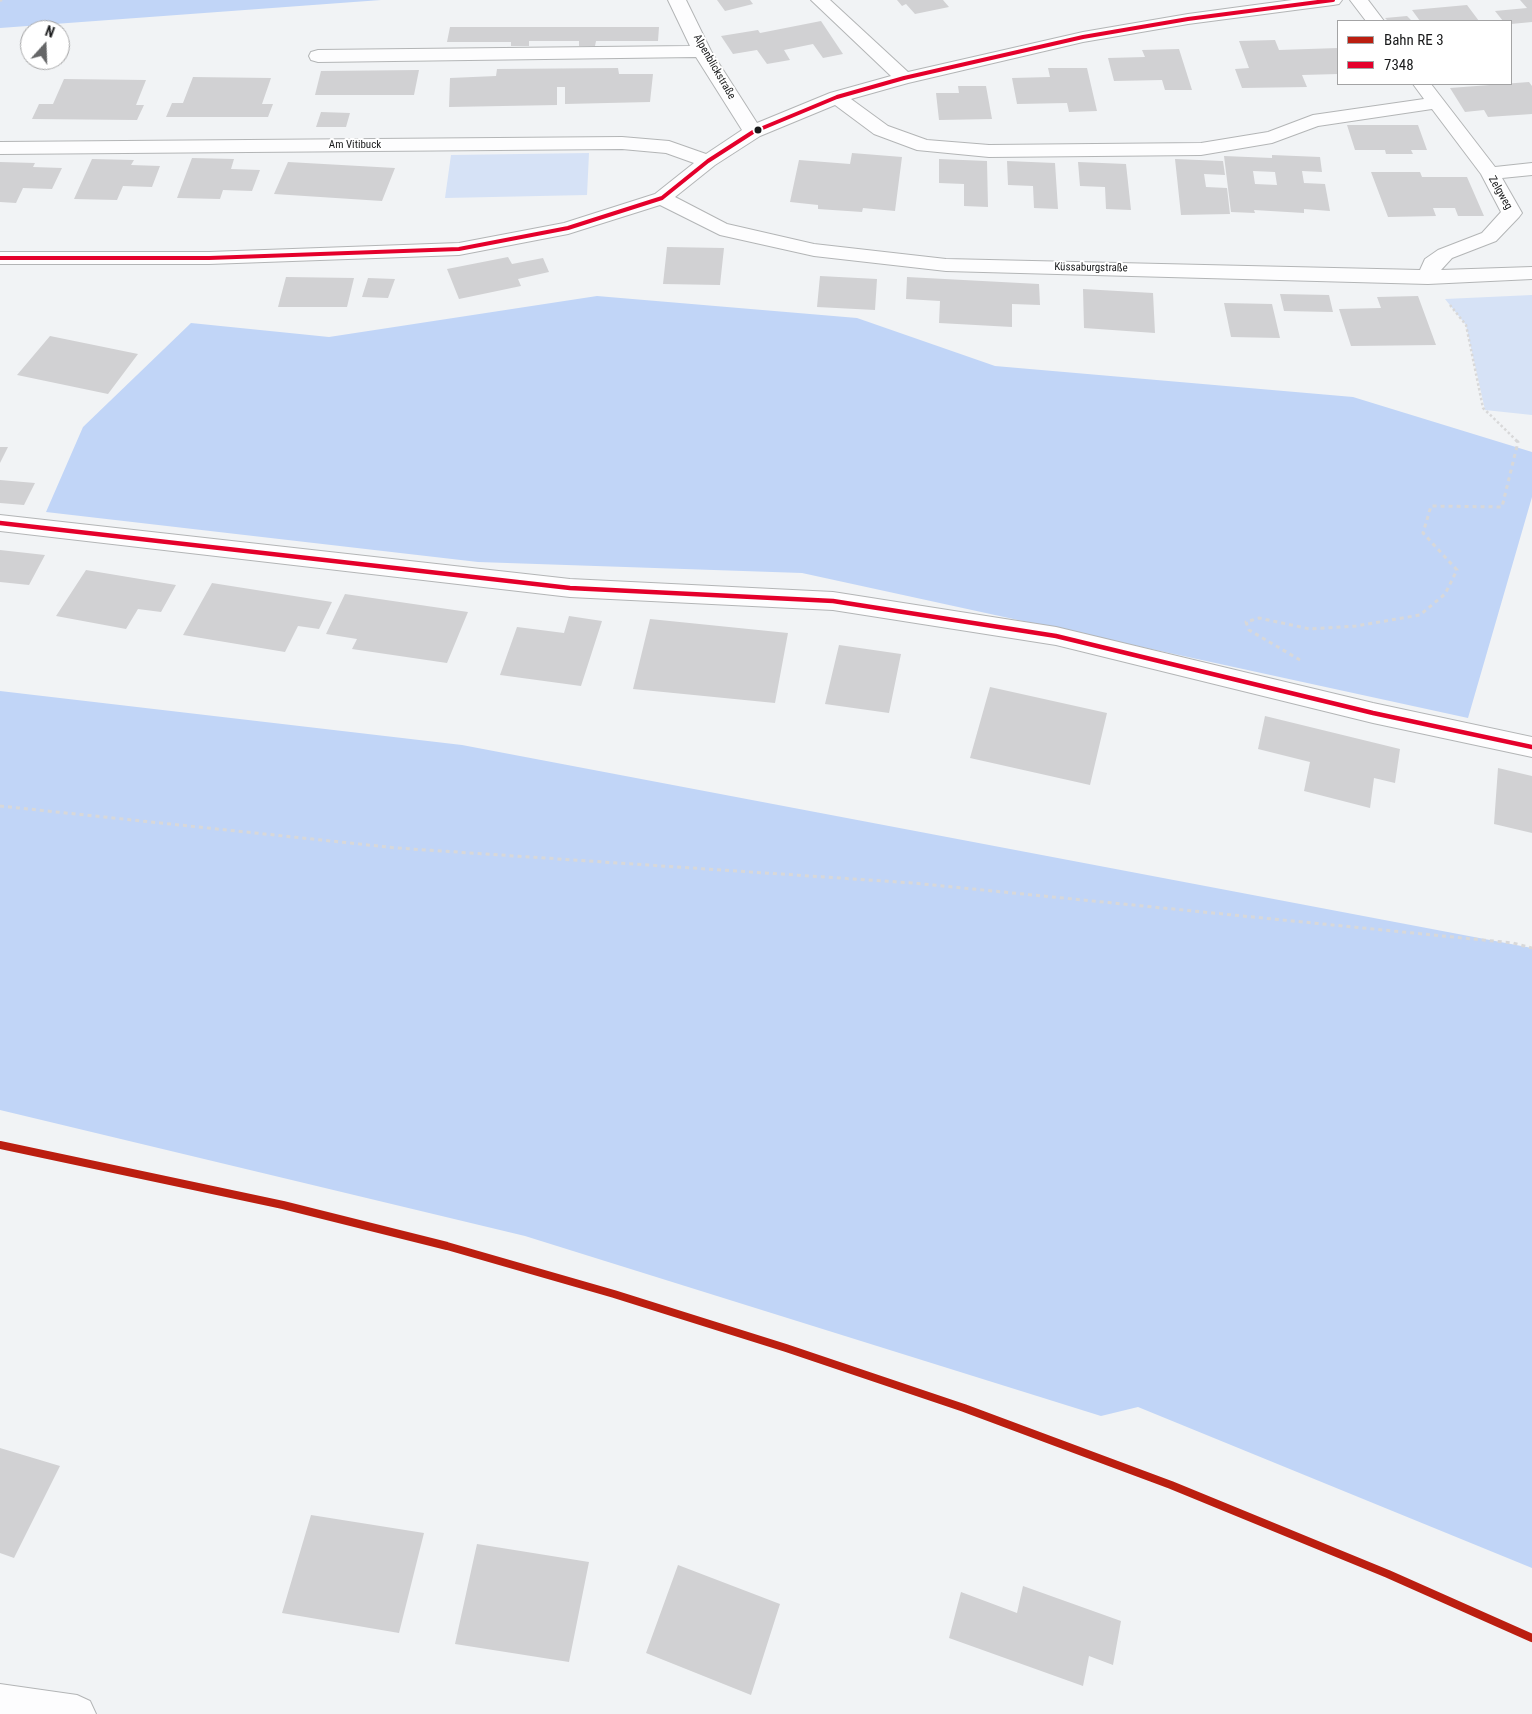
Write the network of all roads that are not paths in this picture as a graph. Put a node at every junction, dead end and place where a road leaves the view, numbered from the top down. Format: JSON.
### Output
{"nodes":[{"id":1,"x":678,"y":0,"type":"edge"},
{"id":2,"x":820,"y":0,"type":"edge"},
{"id":3,"x":1333,"y":0,"type":"edge"},
{"id":4,"x":1359,"y":0,"type":"edge"},
{"id":5,"x":1374,"y":20,"type":"edge"},
{"id":6,"x":702,"y":51,"type":"junction"},
{"id":7,"x":318,"y":56,"type":"dead end"},
{"id":8,"x":904,"y":78,"type":"junction"},
{"id":9,"x":1423,"y":85,"type":"edge"},
{"id":10,"x":837,"y":97,"type":"junction"},
{"id":11,"x":1437,"y":103,"type":"junction"},
{"id":12,"x":753,"y":132,"type":"junction"},
{"id":13,"x":0,"y":148,"type":"edge"},
{"id":14,"x":708,"y":161,"type":"junction"},
{"id":15,"x":1532,"y":169,"type":"edge"},
{"id":16,"x":1490,"y":174,"type":"junction"},
{"id":17,"x":662,"y":198,"type":"junction"},
{"id":18,"x":0,"y":258,"type":"edge"},
{"id":19,"x":1532,"y":273,"type":"edge"},
{"id":20,"x":1428,"y":277,"type":"junction"},
{"id":21,"x":0,"y":522,"type":"edge"},
{"id":22,"x":1532,"y":747,"type":"edge"},
{"id":23,"x":0,"y":1703,"type":"edge"},
{"id":24,"x":77,"y":1714,"type":"edge"}],
"edges":[{"from":1,"to":6,"type":"street","name":"Alpenblickstraße"},
{"from":2,"to":8,"type":"street"},
{"from":3,"to":8,"type":"street"},
{"from":4,"to":5,"type":"street"},
{"from":6,"to":7,"type":"street"},
{"from":6,"to":12,"type":"street","name":"Alpenblickstraße"},
{"from":8,"to":10,"type":"street"},
{"from":9,"to":11,"type":"street","name":"Zelgweg"},
{"from":10,"to":11,"type":"street"},
{"from":10,"to":12,"type":"street"},
{"from":11,"to":16,"type":"street","name":"Zelgweg"},
{"from":12,"to":14,"type":"street"},
{"from":13,"to":14,"type":"street","name":"Am Vitibuck"},
{"from":14,"to":17,"type":"street"},
{"from":15,"to":16,"type":"street"},
{"from":16,"to":20,"type":"street","name":"Zelgweg"},
{"from":17,"to":18,"type":"street"},
{"from":17,"to":20,"type":"street","name":"Küssaburgstraße"},
{"from":19,"to":20,"type":"street","name":"Küssaburgstraße"},
{"from":21,"to":22,"type":"street"},
{"from":23,"to":24,"type":"street"}]}
